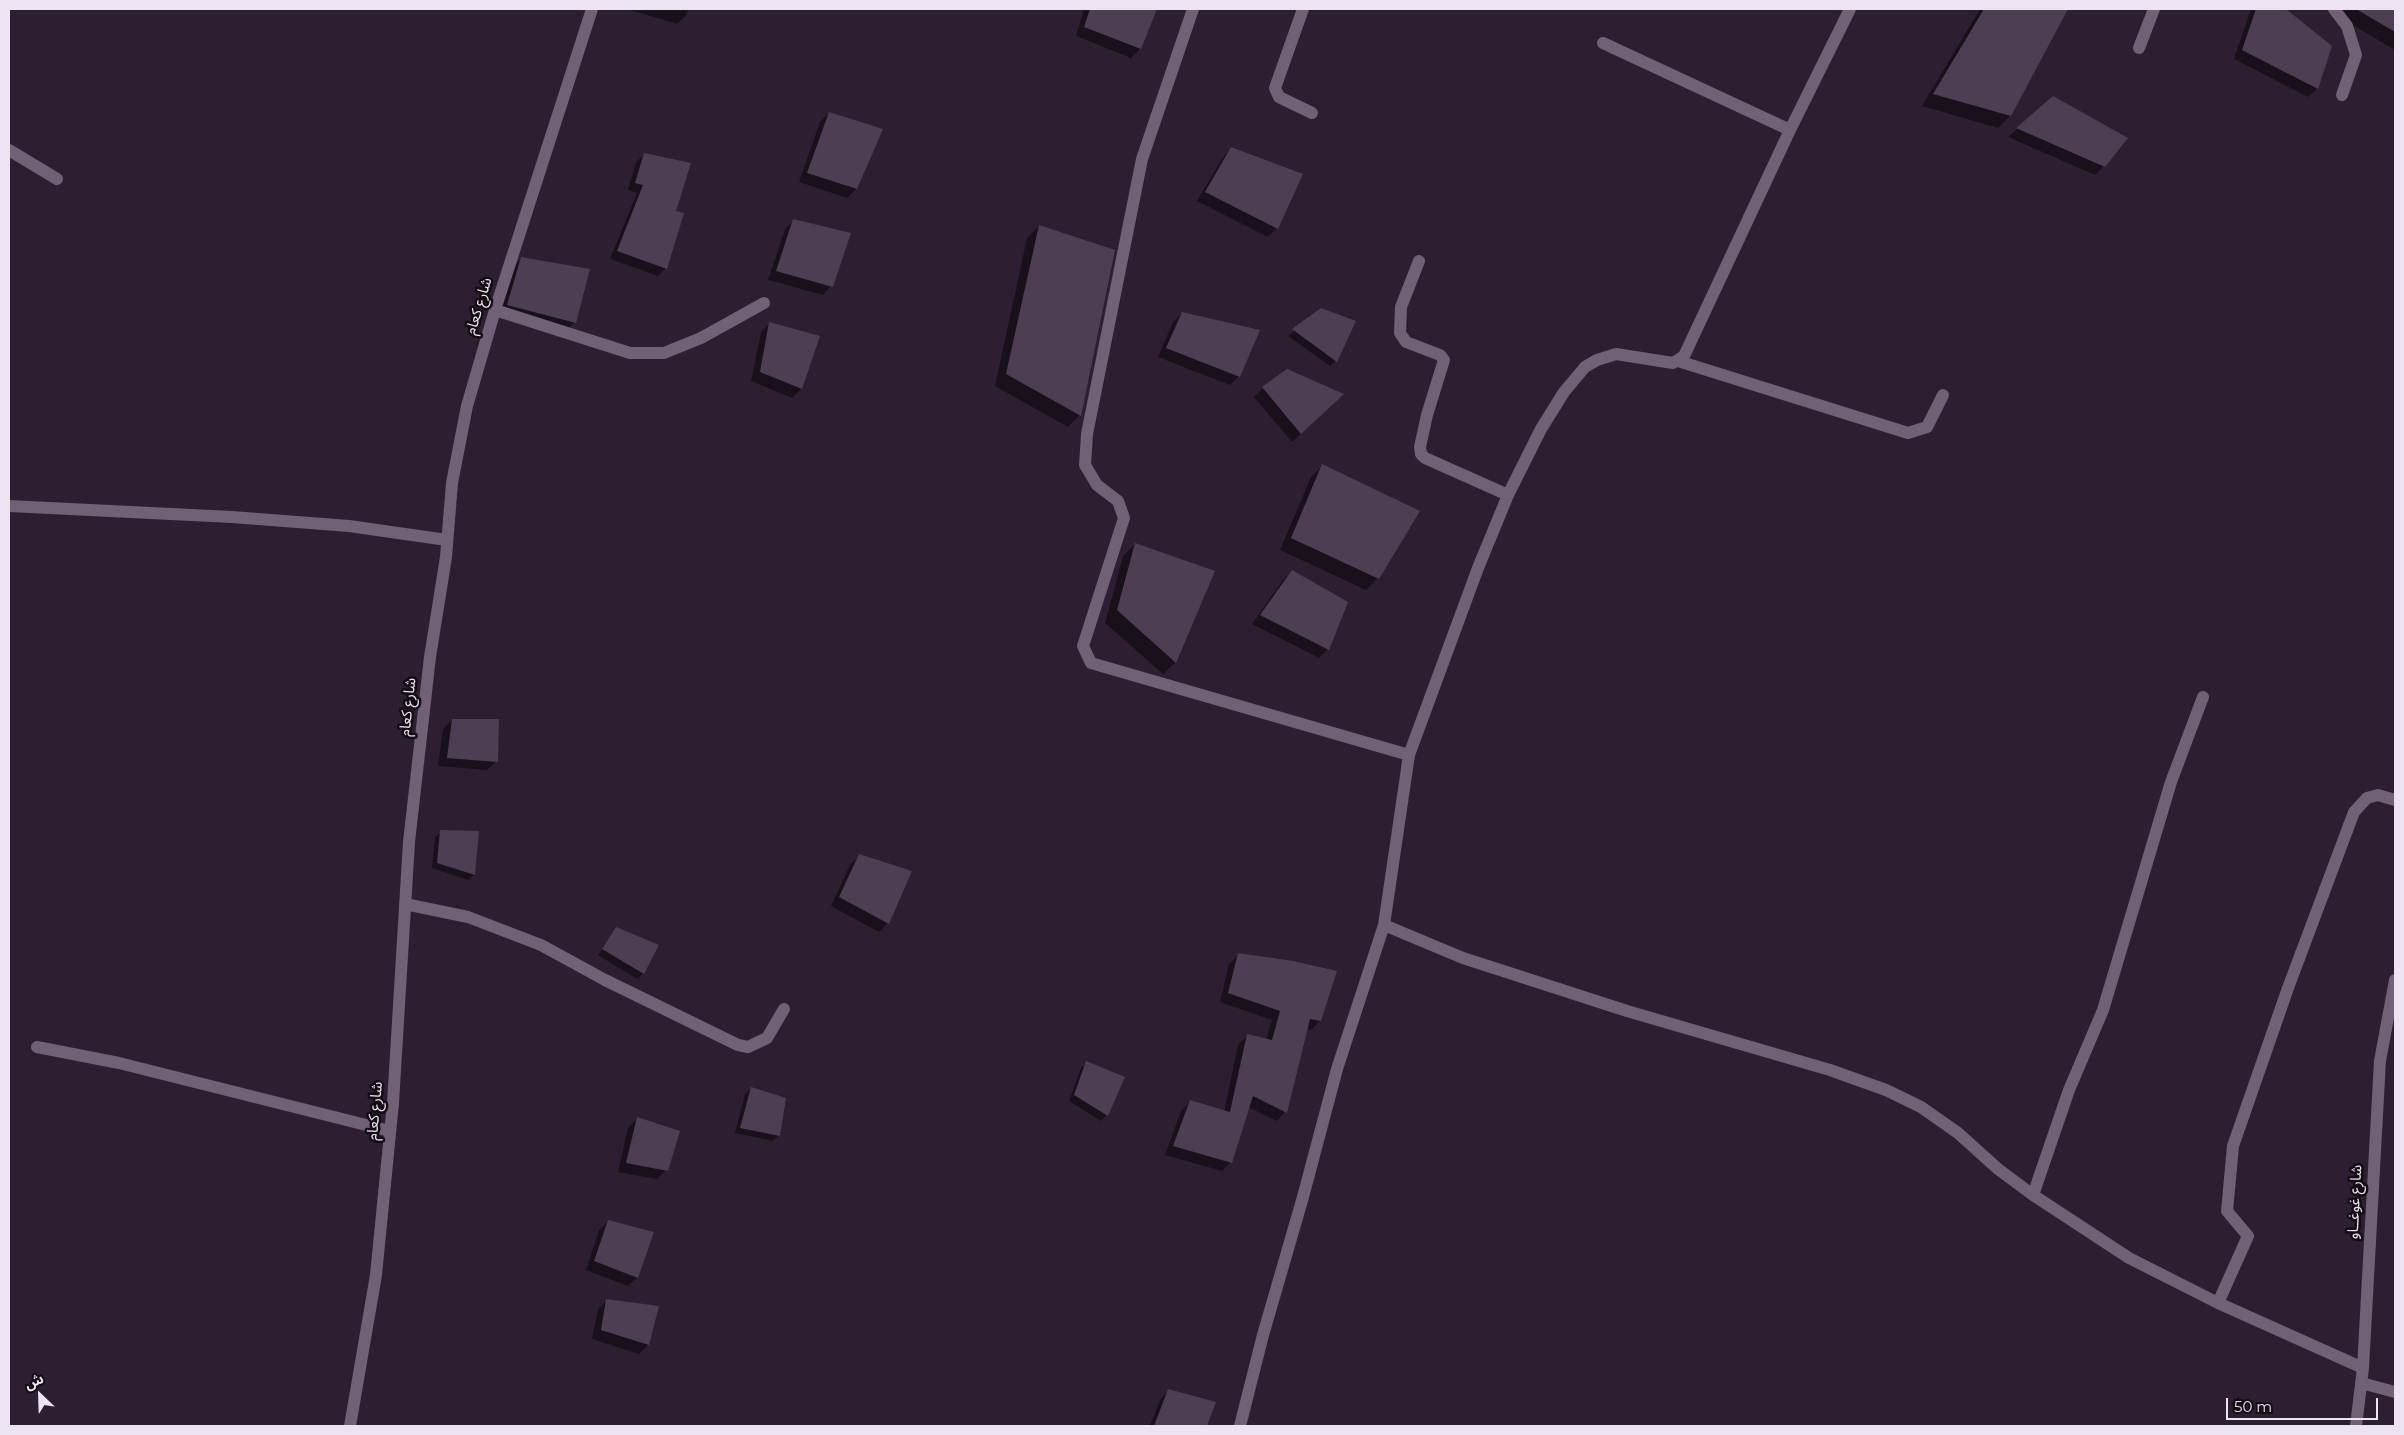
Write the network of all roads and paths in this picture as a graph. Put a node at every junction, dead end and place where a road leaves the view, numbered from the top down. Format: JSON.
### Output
{"nodes":[{"id":1,"x":592,"y":9,"type":"edge"},
{"id":2,"x":1193,"y":9,"type":"edge"},
{"id":3,"x":1303,"y":9,"type":"edge"},
{"id":4,"x":1850,"y":9,"type":"edge"},
{"id":5,"x":2154,"y":9,"type":"edge"},
{"id":6,"x":2334,"y":9,"type":"edge"},
{"id":7,"x":1603,"y":43,"type":"dead end"},
{"id":8,"x":2139,"y":48,"type":"dead end"},
{"id":9,"x":2342,"y":95,"type":"dead end"},
{"id":10,"x":1312,"y":113,"type":"dead end"},
{"id":11,"x":1790,"y":130,"type":"junction"},
{"id":12,"x":9,"y":150,"type":"edge"},
{"id":13,"x":57,"y":178,"type":"dead end"},
{"id":14,"x":1418,"y":261,"type":"dead end"},
{"id":15,"x":764,"y":304,"type":"dead end"},
{"id":16,"x":495,"y":310,"type":"junction"},
{"id":17,"x":1678,"y":361,"type":"junction"},
{"id":18,"x":1943,"y":395,"type":"dead end"},
{"id":19,"x":1508,"y":495,"type":"junction"},
{"id":20,"x":9,"y":506,"type":"edge"},
{"id":21,"x":447,"y":540,"type":"junction"},
{"id":22,"x":2203,"y":697,"type":"dead end"},
{"id":23,"x":1409,"y":755,"type":"junction"},
{"id":24,"x":2395,"y":800,"type":"edge"},
{"id":25,"x":405,"y":904,"type":"junction"},
{"id":26,"x":1384,"y":925,"type":"junction"},
{"id":27,"x":2395,"y":980,"type":"edge"},
{"id":28,"x":784,"y":1009,"type":"dead end"},
{"id":29,"x":37,"y":1047,"type":"dead end"},
{"id":30,"x":390,"y":1131,"type":"junction"},
{"id":31,"x":2033,"y":1195,"type":"junction"},
{"id":32,"x":2218,"y":1303,"type":"junction"},
{"id":33,"x":2363,"y":1368,"type":"junction"},
{"id":34,"x":2361,"y":1383,"type":"junction"},
{"id":35,"x":2395,"y":1392,"type":"edge"},
{"id":36,"x":350,"y":1426,"type":"edge"},
{"id":37,"x":1240,"y":1426,"type":"edge"},
{"id":38,"x":2356,"y":1426,"type":"edge"}],
"edges":[{"from":1,"to":16,"type":"street","name":"شارع كعام"},
{"from":2,"to":23,"type":"street"},
{"from":3,"to":10,"type":"street"},
{"from":4,"to":11,"type":"street"},
{"from":5,"to":8,"type":"street"},
{"from":6,"to":9,"type":"street"},
{"from":7,"to":11,"type":"street"},
{"from":11,"to":17,"type":"street"},
{"from":12,"to":13,"type":"street"},
{"from":14,"to":19,"type":"street"},
{"from":15,"to":16,"type":"street"},
{"from":16,"to":21,"type":"street","name":"شارع كعام"},
{"from":17,"to":18,"type":"street"},
{"from":17,"to":19,"type":"street"},
{"from":19,"to":23,"type":"street"},
{"from":20,"to":21,"type":"street"},
{"from":21,"to":25,"type":"street","name":"شارع كعام"},
{"from":22,"to":31,"type":"street"},
{"from":23,"to":26,"type":"street"},
{"from":24,"to":32,"type":"street"},
{"from":25,"to":28,"type":"street"},
{"from":25,"to":30,"type":"street","name":"شارع كعام"},
{"from":26,"to":31,"type":"street"},
{"from":26,"to":37,"type":"street"},
{"from":27,"to":33,"type":"street","name":"شارع غوغــاو"},
{"from":29,"to":30,"type":"street"},
{"from":30,"to":36,"type":"street","name":"شارع كعام"},
{"from":31,"to":32,"type":"street"},
{"from":32,"to":33,"type":"street"},
{"from":33,"to":34,"type":"street","name":"شارع غوغــاو"},
{"from":34,"to":35,"type":"street"},
{"from":34,"to":38,"type":"street","name":"شارع غوغــاو"}]}
